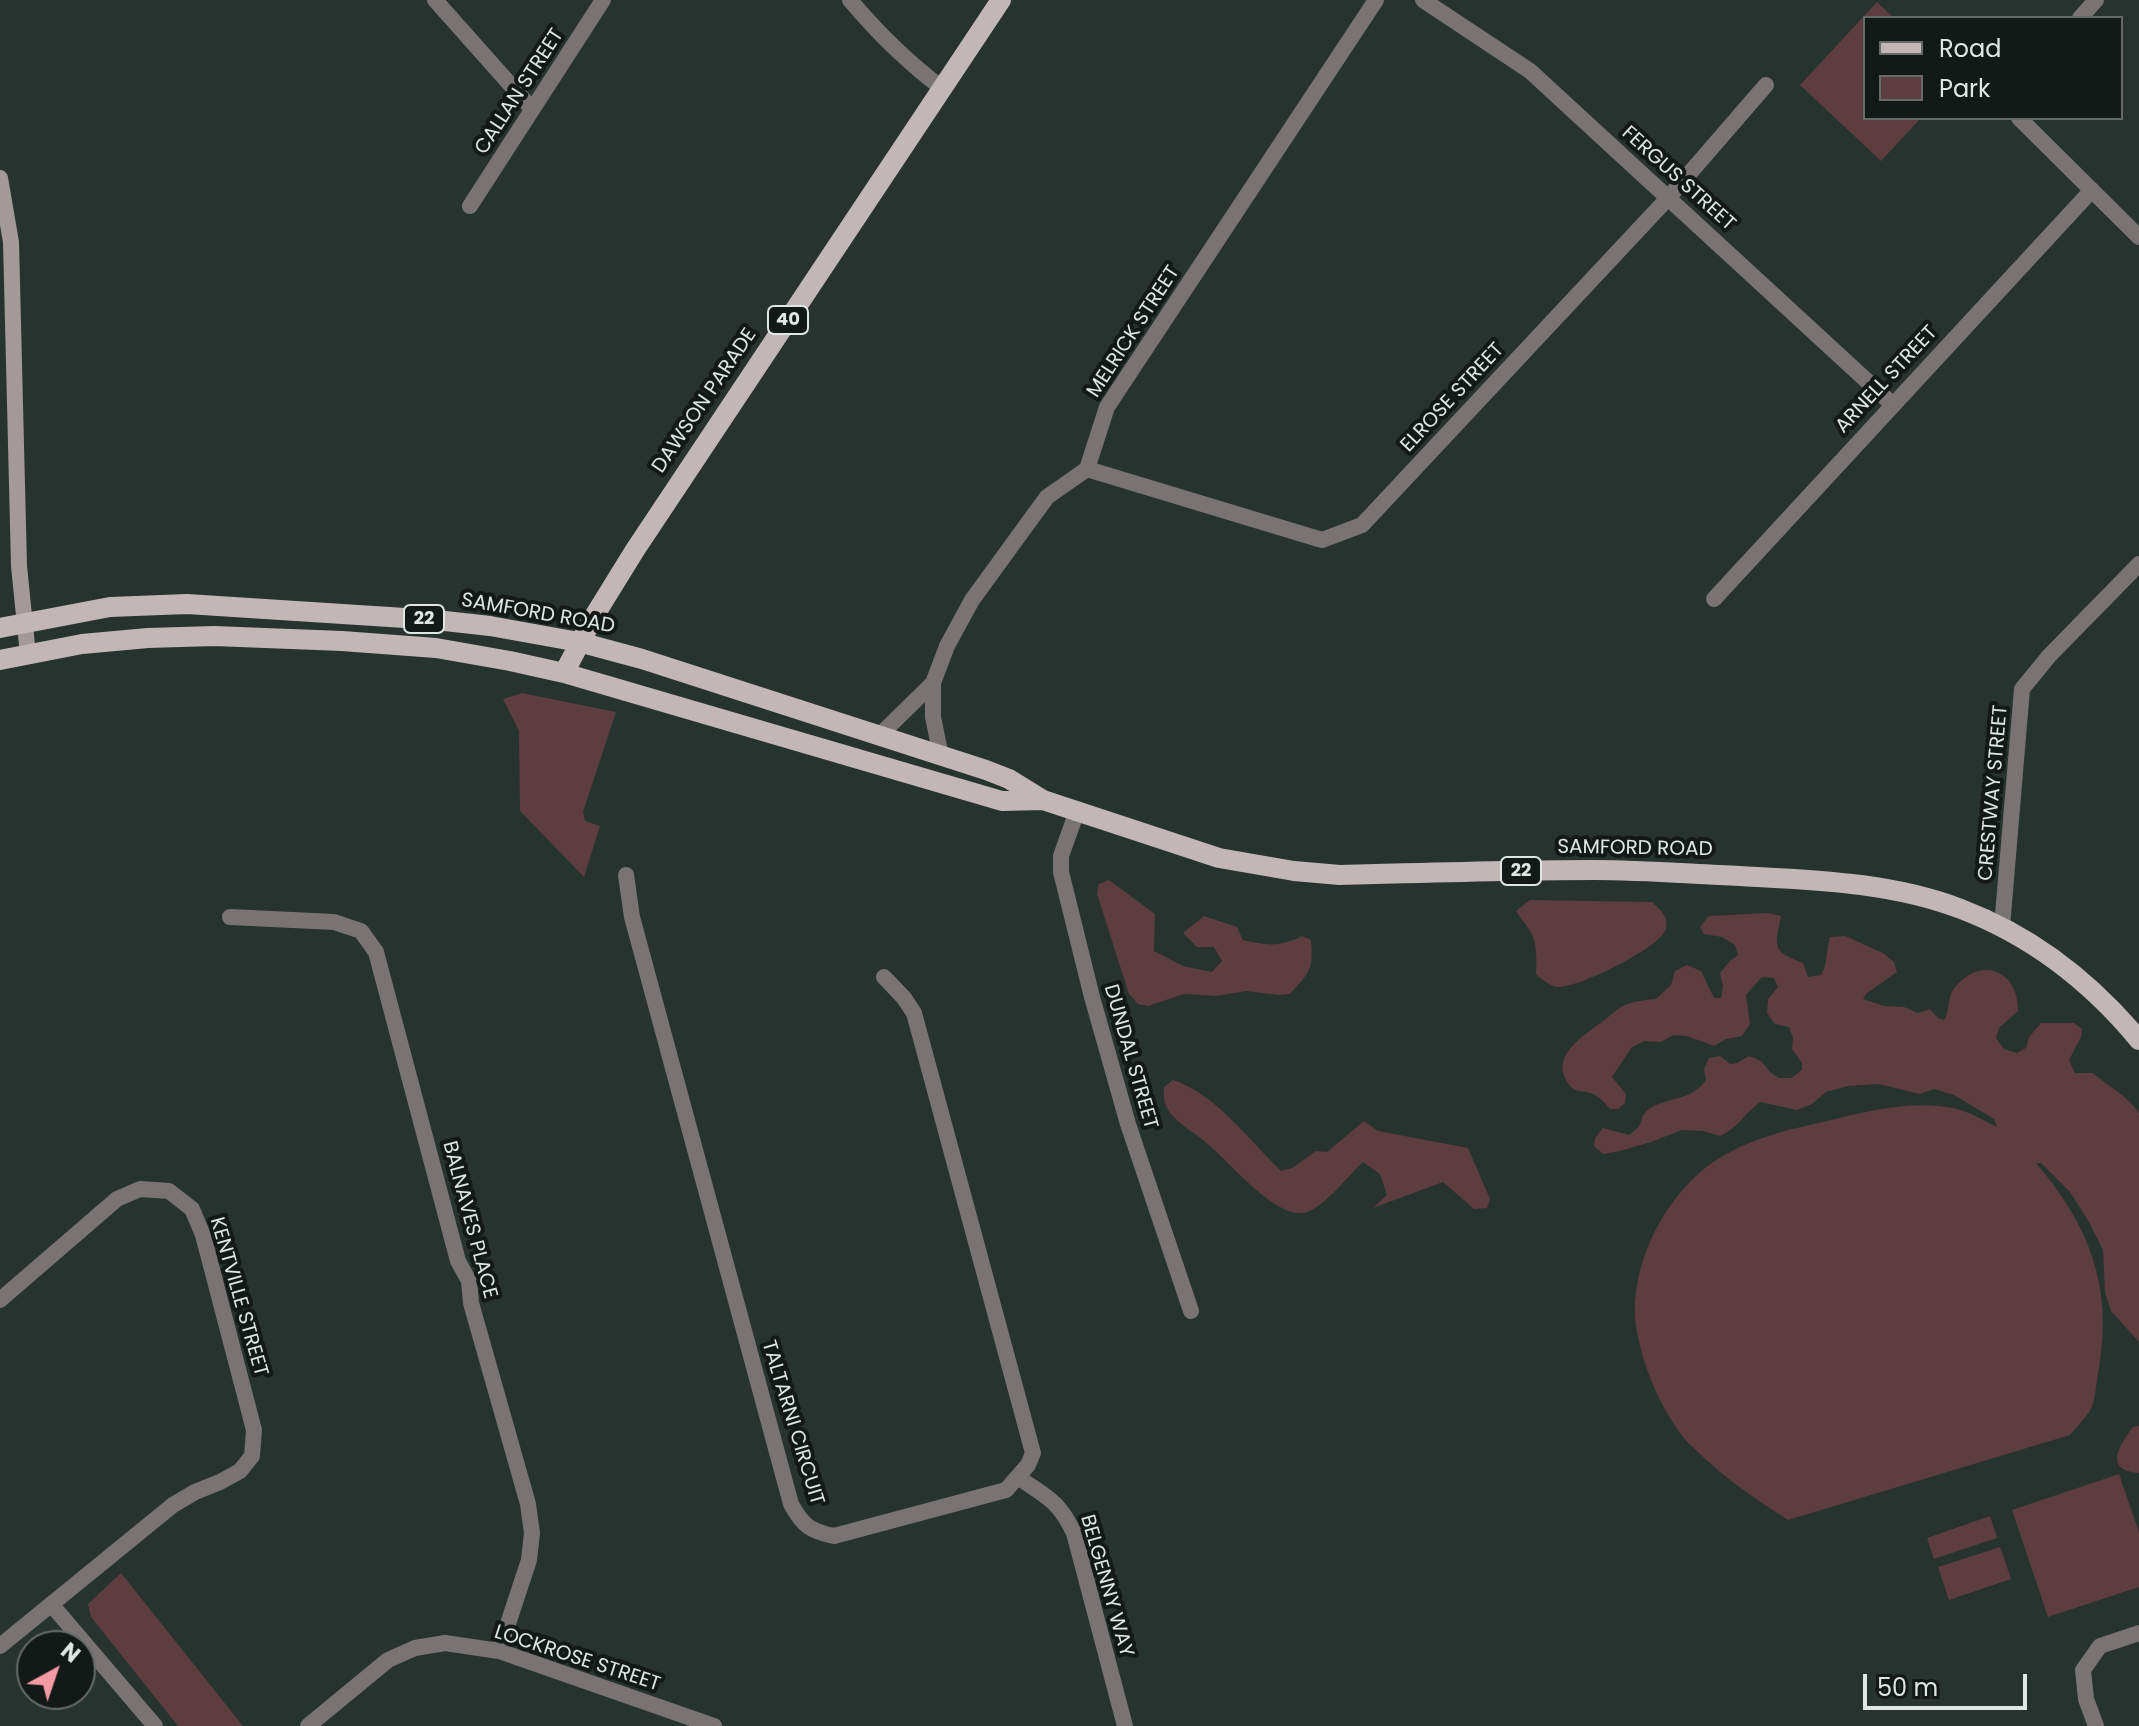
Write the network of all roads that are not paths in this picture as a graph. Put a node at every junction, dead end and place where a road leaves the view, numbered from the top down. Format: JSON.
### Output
{"nodes":[{"id":1,"x":435,"y":0,"type":"edge"},
{"id":2,"x":603,"y":0,"type":"edge"},
{"id":3,"x":850,"y":0,"type":"edge"},
{"id":4,"x":1001,"y":0,"type":"edge"},
{"id":5,"x":1376,"y":0,"type":"edge"},
{"id":6,"x":1423,"y":0,"type":"edge"},
{"id":7,"x":2096,"y":0,"type":"edge"},
{"id":8,"x":2082,"y":16,"type":"edge"},
{"id":9,"x":1766,"y":85,"type":"dead end"},
{"id":10,"x":942,"y":88,"type":"junction"},
{"id":11,"x":532,"y":109,"type":"junction"},
{"id":12,"x":2021,"y":120,"type":"edge"},
{"id":13,"x":0,"y":178,"type":"edge"},
{"id":14,"x":2092,"y":190,"type":"junction"},
{"id":15,"x":1669,"y":197,"type":"junction"},
{"id":16,"x":470,"y":206,"type":"dead end"},
{"id":17,"x":2139,"y":237,"type":"edge"},
{"id":18,"x":1892,"y":404,"type":"junction"},
{"id":19,"x":1087,"y":469,"type":"junction"},
{"id":20,"x":2139,"y":564,"type":"edge"},
{"id":21,"x":1714,"y":599,"type":"dead end"},
{"id":22,"x":23,"y":623,"type":"junction"},
{"id":23,"x":0,"y":628,"type":"edge"},
{"id":24,"x":579,"y":642,"type":"junction"},
{"id":25,"x":28,"y":655,"type":"junction"},
{"id":26,"x":0,"y":660,"type":"edge"},
{"id":27,"x":564,"y":673,"type":"junction"},
{"id":28,"x":933,"y":683,"type":"junction"},
{"id":29,"x":879,"y":736,"type":"junction"},
{"id":30,"x":941,"y":756,"type":"junction"},
{"id":31,"x":1043,"y":800,"type":"junction"},
{"id":32,"x":1077,"y":811,"type":"junction"},
{"id":33,"x":626,"y":875,"type":"dead end"},
{"id":34,"x":230,"y":917,"type":"dead end"},
{"id":35,"x":2002,"y":927,"type":"junction"},
{"id":36,"x":884,"y":977,"type":"dead end"},
{"id":37,"x":2139,"y":1040,"type":"edge"},
{"id":38,"x":0,"y":1300,"type":"edge"},
{"id":39,"x":1191,"y":1311,"type":"dead end"},
{"id":40,"x":1019,"y":1478,"type":"junction"},
{"id":41,"x":51,"y":1604,"type":"junction"},
{"id":42,"x":2139,"y":1633,"type":"edge"},
{"id":43,"x":0,"y":1646,"type":"edge"},
{"id":44,"x":499,"y":1651,"type":"junction"},
{"id":45,"x":155,"y":1726,"type":"edge"},
{"id":46,"x":308,"y":1726,"type":"edge"},
{"id":47,"x":714,"y":1726,"type":"edge"},
{"id":48,"x":1125,"y":1726,"type":"edge"},
{"id":49,"x":2096,"y":1726,"type":"edge"}],
"edges":[{"from":1,"to":11,"type":"street"},
{"from":2,"to":11,"type":"street","name":"CALLAN STREET"},
{"from":3,"to":10,"type":"street"},
{"from":4,"to":10,"type":"main road","name":"DAWSON PARADE","number":"40"},
{"from":5,"to":19,"type":"street","name":"MELRICK STREET"},
{"from":6,"to":15,"type":"street","name":"FERGUS STREET"},
{"from":7,"to":8,"type":"street"},
{"from":9,"to":15,"type":"street","name":"ELROSE STREET"},
{"from":10,"to":24,"type":"main road","name":"DAWSON PARADE","number":"40"},
{"from":11,"to":16,"type":"street","name":"CALLAN STREET"},
{"from":12,"to":14,"type":"street"},
{"from":13,"to":22,"type":"street"},
{"from":14,"to":17,"type":"street"},
{"from":14,"to":18,"type":"street","name":"ARNELL STREET"},
{"from":15,"to":18,"type":"street","name":"FERGUS STREET"},
{"from":15,"to":19,"type":"street","name":"ELROSE STREET"},
{"from":18,"to":21,"type":"street","name":"ARNELL STREET"},
{"from":19,"to":28,"type":"street"},
{"from":20,"to":35,"type":"street","name":"CRESTWAY STREET"},
{"from":22,"to":23,"type":"main road","name":"SAMFORD ROAD","number":"22"},
{"from":22,"to":24,"type":"main road","name":"SAMFORD ROAD","number":"22"},
{"from":22,"to":25,"type":"street"},
{"from":24,"to":27,"type":"main road","name":"DAWSON PARADE","number":"40"},
{"from":24,"to":29,"type":"main road","name":"SAMFORD ROAD","number":"22"},
{"from":25,"to":26,"type":"main road","name":"SAMFORD ROAD","number":"22"},
{"from":25,"to":27,"type":"main road","name":"SAMFORD ROAD","number":"22"},
{"from":27,"to":31,"type":"main road","name":"SAMFORD ROAD","number":"22"},
{"from":28,"to":29,"type":"street"},
{"from":28,"to":30,"type":"street"},
{"from":29,"to":30,"type":"main road","name":"SAMFORD ROAD","number":"22"},
{"from":30,"to":31,"type":"main road","name":"SAMFORD ROAD","number":"22"},
{"from":31,"to":32,"type":"main road","name":"SAMFORD ROAD","number":"22"},
{"from":32,"to":35,"type":"main road","name":"SAMFORD ROAD","number":"22"},
{"from":32,"to":39,"type":"street","name":"DUNDAL STREET"},
{"from":33,"to":40,"type":"street","name":"TALTARNI CIRCUIT"},
{"from":34,"to":44,"type":"street","name":"BALNAVES PLACE"},
{"from":35,"to":37,"type":"main road","name":"SAMFORD ROAD","number":"22"},
{"from":36,"to":40,"type":"street"},
{"from":38,"to":41,"type":"street","name":"KENTVILLE STREET"},
{"from":40,"to":48,"type":"street","name":"BELGENNY WAY"},
{"from":41,"to":43,"type":"street"},
{"from":41,"to":45,"type":"street"},
{"from":42,"to":49,"type":"street"},
{"from":44,"to":46,"type":"street","name":"LOCKROSE STREET"},
{"from":44,"to":47,"type":"street","name":"LOCKROSE STREET"}]}
